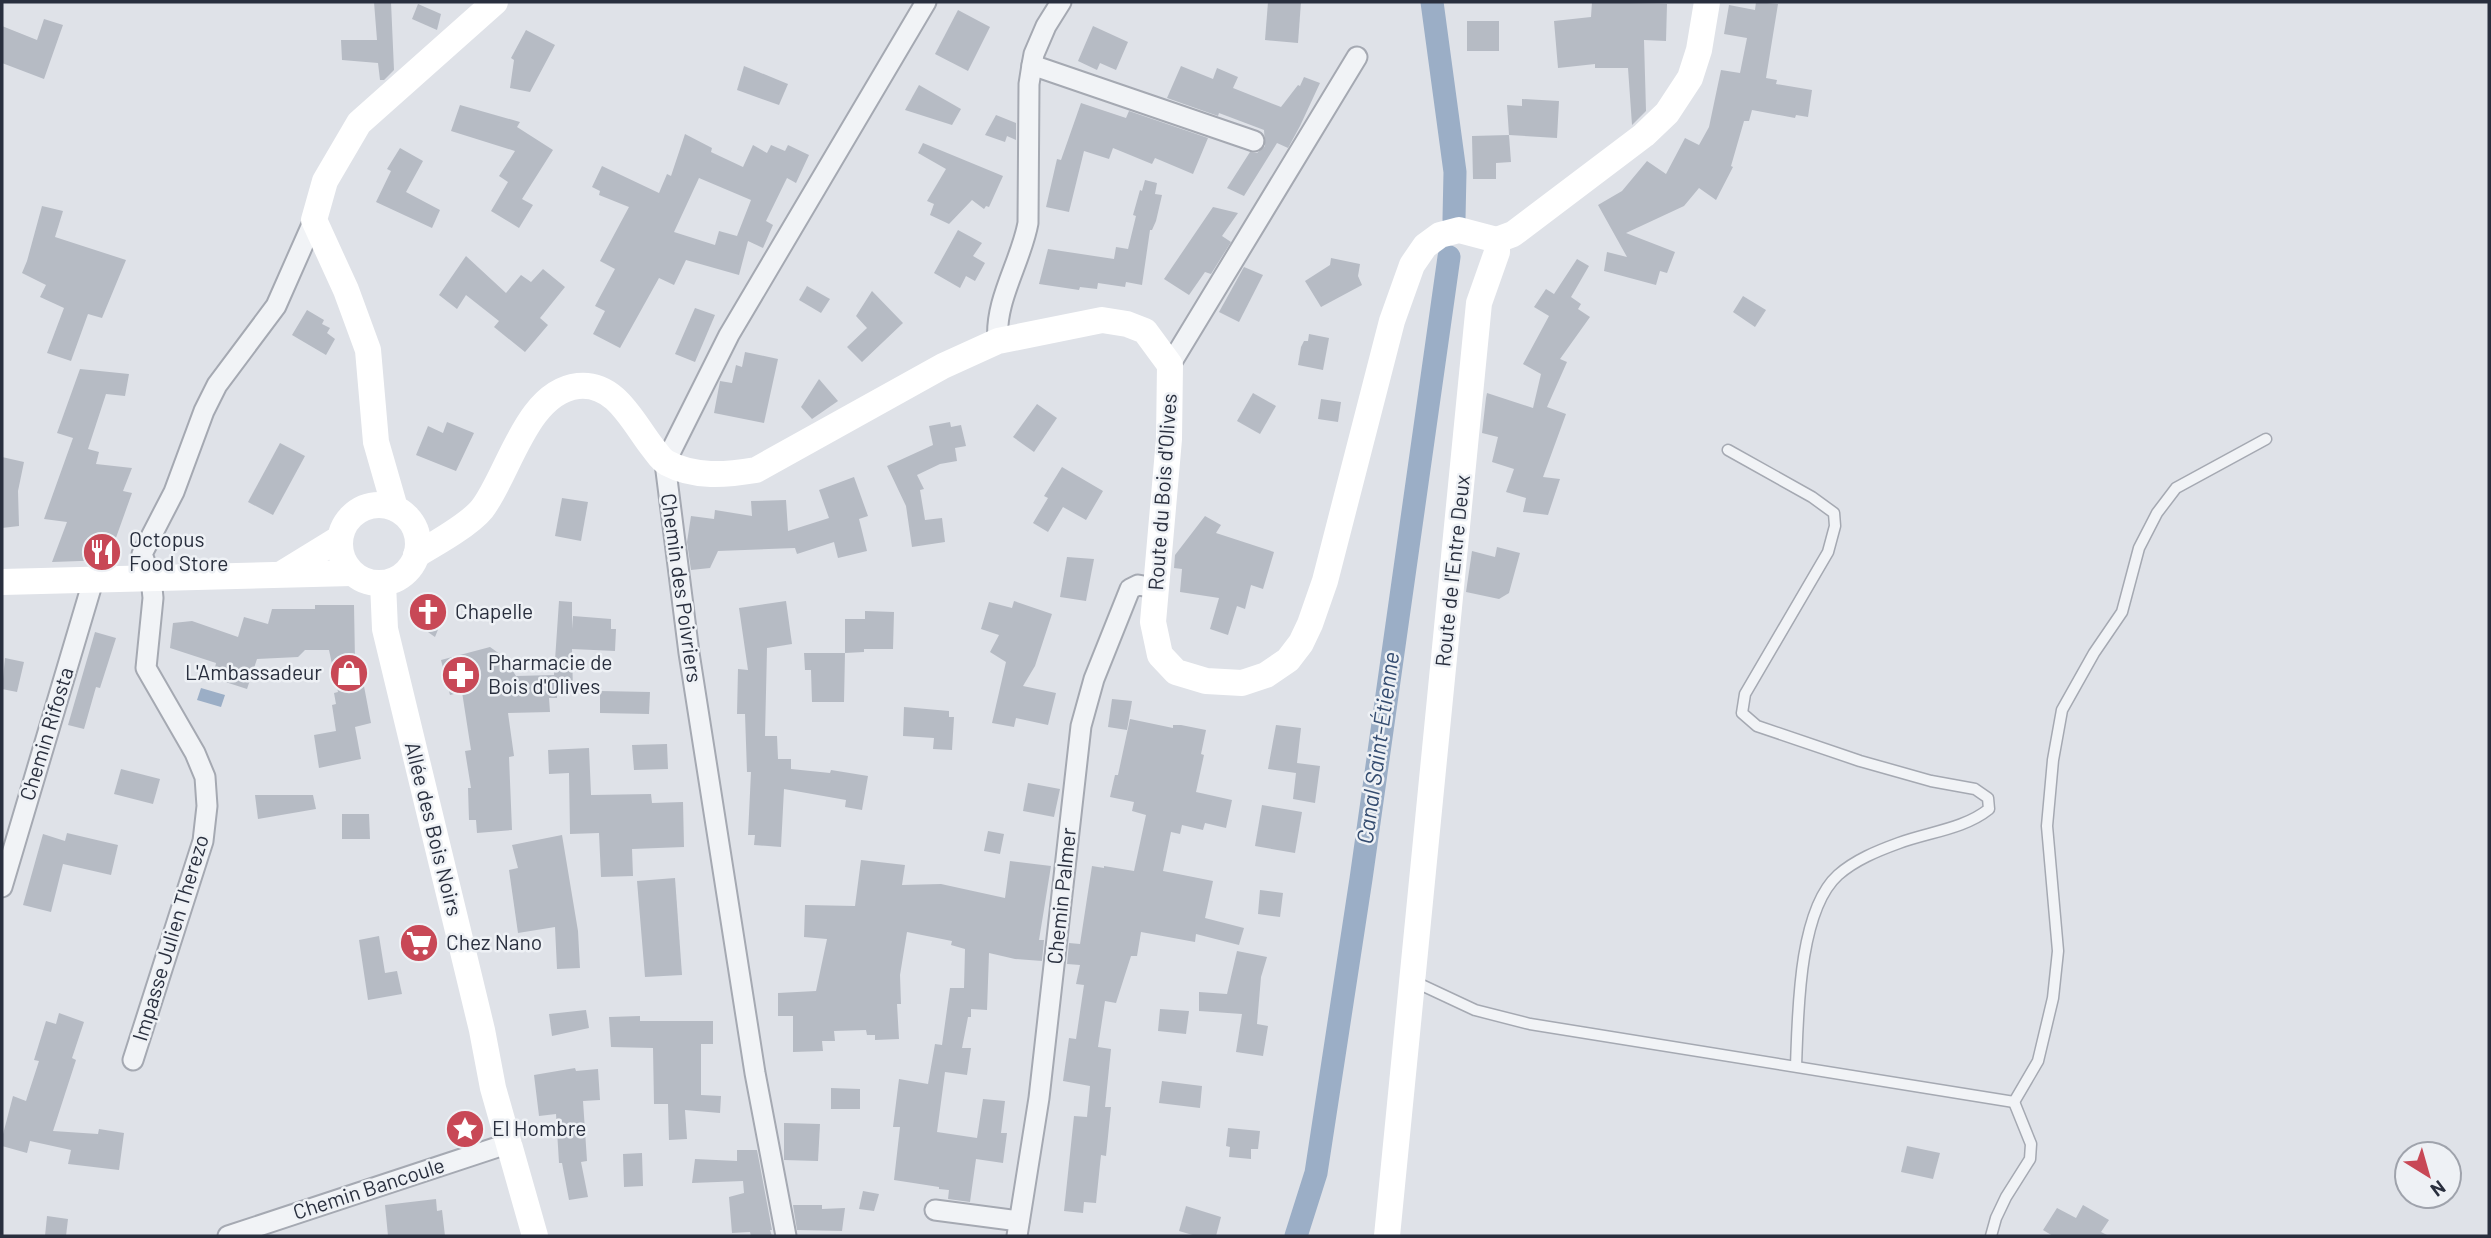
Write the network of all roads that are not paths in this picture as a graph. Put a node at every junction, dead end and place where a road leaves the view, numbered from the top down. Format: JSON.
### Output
{"nodes":[{"id":1,"x":495,"y":2,"type":"edge"},
{"id":2,"x":926,"y":2,"type":"edge"},
{"id":3,"x":1061,"y":2,"type":"edge"},
{"id":4,"x":1707,"y":2,"type":"edge"},
{"id":5,"x":1357,"y":57,"type":"dead end"},
{"id":6,"x":1032,"y":65,"type":"junction"},
{"id":7,"x":1254,"y":141,"type":"dead end"},
{"id":8,"x":313,"y":220,"type":"junction"},
{"id":9,"x":1497,"y":240,"type":"junction"},
{"id":10,"x":998,"y":341,"type":"junction"},
{"id":11,"x":1170,"y":365,"type":"junction"},
{"id":12,"x":2266,"y":439,"type":"dead end"},
{"id":13,"x":376,"y":442,"type":"junction"},
{"id":14,"x":1728,"y":450,"type":"dead end"},
{"id":15,"x":665,"y":463,"type":"junction"},
{"id":16,"x":358,"y":511,"type":"junction"},
{"id":17,"x":404,"y":517,"type":"junction"},
{"id":18,"x":466,"y":522,"type":"junction"},
{"id":19,"x":340,"y":538,"type":"junction"},
{"id":20,"x":416,"y":555,"type":"junction"},
{"id":21,"x":352,"y":573,"type":"junction"},
{"id":22,"x":278,"y":576,"type":"junction"},
{"id":23,"x":151,"y":578,"type":"junction"},
{"id":24,"x":93,"y":581,"type":"junction"},
{"id":25,"x":2,"y":582,"type":"edge"},
{"id":26,"x":383,"y":583,"type":"junction"},
{"id":27,"x":1155,"y":588,"type":"junction"},
{"id":28,"x":2,"y":887,"type":"edge"},
{"id":29,"x":1412,"y":981,"type":"junction"},
{"id":30,"x":133,"y":1060,"type":"dead end"},
{"id":31,"x":1796,"y":1066,"type":"junction"},
{"id":32,"x":2014,"y":1102,"type":"junction"},
{"id":33,"x":510,"y":1143,"type":"junction"},
{"id":34,"x":935,"y":1210,"type":"dead end"},
{"id":35,"x":1018,"y":1229,"type":"edge"},
{"id":36,"x":228,"y":1236,"type":"edge"},
{"id":37,"x":535,"y":1236,"type":"edge"},
{"id":38,"x":786,"y":1236,"type":"edge"},
{"id":39,"x":1387,"y":1236,"type":"edge"},
{"id":40,"x":1991,"y":1236,"type":"edge"}],
"edges":[{"from":1,"to":8,"type":"main road"},
{"from":2,"to":15,"type":"street","name":"Chemin des Poivriers"},
{"from":3,"to":6,"type":"street"},
{"from":4,"to":9,"type":"main road"},
{"from":5,"to":11,"type":"street"},
{"from":6,"to":7,"type":"street"},
{"from":6,"to":10,"type":"street"},
{"from":8,"to":13,"type":"main road"},
{"from":8,"to":23,"type":"street","name":"Impasse Julien Therezo"},
{"from":9,"to":27,"type":"main road","name":"Route du Bois d'Olives"},
{"from":9,"to":29,"type":"main road","name":"Route de l'Entre Deux"},
{"from":10,"to":11,"type":"main road","name":"Route du Bois d'Olives"},
{"from":10,"to":15,"type":"main road","name":"Route du Bois d'Olives"},
{"from":11,"to":27,"type":"main road","name":"Route du Bois d'Olives"},
{"from":12,"to":32,"type":"lane"},
{"from":13,"to":16,"type":"main road"},
{"from":13,"to":17,"type":"main road"},
{"from":14,"to":31,"type":"lane"},
{"from":15,"to":18,"type":"main road"},
{"from":15,"to":38,"type":"street","name":"Chemin des Poivriers"},
{"from":16,"to":17,"type":"main road"},
{"from":16,"to":19,"type":"main road"},
{"from":17,"to":18,"type":"main road"},
{"from":17,"to":20,"type":"main road"},
{"from":18,"to":20,"type":"main road"},
{"from":19,"to":21,"type":"main road"},
{"from":19,"to":22,"type":"main road"},
{"from":20,"to":26,"type":"main road"},
{"from":21,"to":22,"type":"main road"},
{"from":21,"to":26,"type":"main road"},
{"from":22,"to":23,"type":"main road"},
{"from":23,"to":24,"type":"main road"},
{"from":23,"to":30,"type":"street","name":"Impasse Julien Therezo"},
{"from":24,"to":25,"type":"main road"},
{"from":24,"to":28,"type":"street","name":"Chemin Rifosta"},
{"from":26,"to":33,"type":"main road","name":"Allée des Bois Noirs"},
{"from":27,"to":35,"type":"street","name":"Chemin Palmer"},
{"from":29,"to":31,"type":"lane"},
{"from":29,"to":39,"type":"main road","name":"Route de l'Entre Deux"},
{"from":31,"to":32,"type":"lane"},
{"from":32,"to":40,"type":"lane"},
{"from":33,"to":36,"type":"street","name":"Chemin Bancoule"},
{"from":33,"to":37,"type":"main road","name":"Allée des Bois Noirs"},
{"from":34,"to":35,"type":"street"}]}
